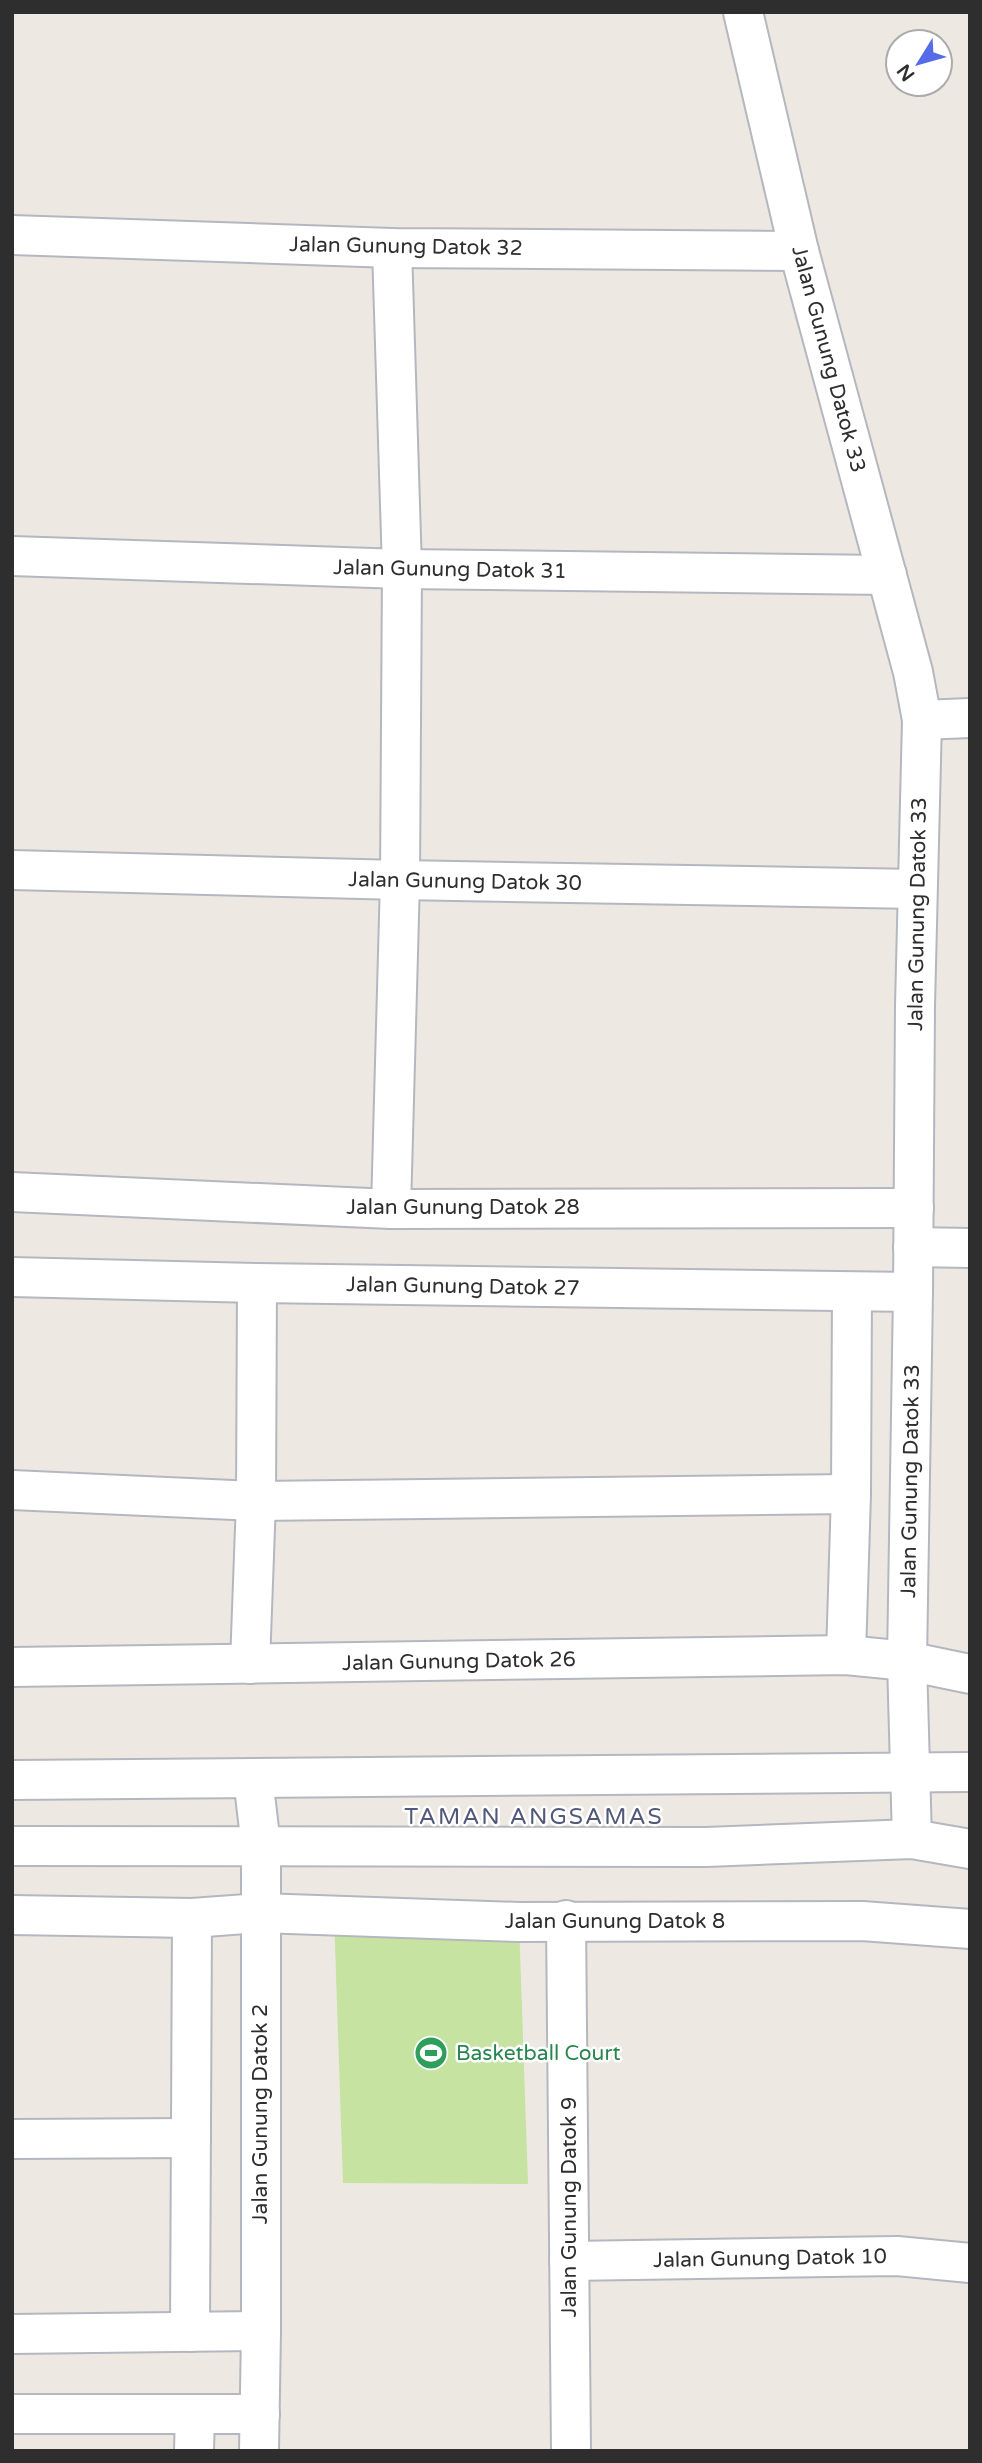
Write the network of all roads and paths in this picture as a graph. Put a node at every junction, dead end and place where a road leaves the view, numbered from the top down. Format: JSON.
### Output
{"nodes":[{"id":1,"x":743,"y":12,"type":"edge"},
{"id":2,"x":12,"y":235,"type":"edge"},
{"id":3,"x":392,"y":247,"type":"junction"},
{"id":4,"x":799,"y":251,"type":"junction"},
{"id":5,"x":12,"y":556,"type":"edge"},
{"id":6,"x":402,"y":569,"type":"junction"},
{"id":7,"x":887,"y":575,"type":"junction"},
{"id":8,"x":970,"y":718,"type":"edge"},
{"id":9,"x":922,"y":720,"type":"junction"},
{"id":10,"x":12,"y":870,"type":"edge"},
{"id":11,"x":400,"y":880,"type":"junction"},
{"id":12,"x":917,"y":889,"type":"junction"},
{"id":13,"x":12,"y":1192,"type":"edge"},
{"id":14,"x":914,"y":1208,"type":"junction"},
{"id":15,"x":391,"y":1209,"type":"junction"},
{"id":16,"x":913,"y":1247,"type":"junction"},
{"id":17,"x":970,"y":1248,"type":"edge"},
{"id":18,"x":12,"y":1277,"type":"edge"},
{"id":19,"x":257,"y":1283,"type":"junction"},
{"id":20,"x":852,"y":1292,"type":"junction"},
{"id":21,"x":914,"y":1292,"type":"junction"},
{"id":22,"x":12,"y":1490,"type":"edge"},
{"id":23,"x":851,"y":1494,"type":"junction"},
{"id":24,"x":256,"y":1501,"type":"junction"},
{"id":25,"x":846,"y":1656,"type":"junction"},
{"id":26,"x":906,"y":1661,"type":"junction"},
{"id":27,"x":250,"y":1664,"type":"junction"},
{"id":28,"x":12,"y":1667,"type":"edge"},
{"id":29,"x":970,"y":1674,"type":"edge"},
{"id":30,"x":909,"y":1772,"type":"junction"},
{"id":31,"x":970,"y":1772,"type":"edge"},
{"id":32,"x":253,"y":1777,"type":"junction"},
{"id":33,"x":12,"y":1780,"type":"edge"},
{"id":34,"x":912,"y":1839,"type":"junction"},
{"id":35,"x":12,"y":1846,"type":"edge"},
{"id":36,"x":261,"y":1846,"type":"junction"},
{"id":37,"x":970,"y":1849,"type":"edge"},
{"id":38,"x":260,"y":1913,"type":"junction"},
{"id":39,"x":12,"y":1915,"type":"edge"},
{"id":40,"x":192,"y":1918,"type":"junction"},
{"id":41,"x":566,"y":1920,"type":"junction"},
{"id":42,"x":970,"y":1929,"type":"edge"},
{"id":43,"x":191,"y":2138,"type":"junction"},
{"id":44,"x":12,"y":2139,"type":"edge"},
{"id":45,"x":569,"y":2261,"type":"junction"},
{"id":46,"x":970,"y":2263,"type":"edge"},
{"id":47,"x":261,"y":2331,"type":"junction"},
{"id":48,"x":190,"y":2332,"type":"junction"},
{"id":49,"x":12,"y":2334,"type":"edge"},
{"id":50,"x":12,"y":2414,"type":"edge"},
{"id":51,"x":194,"y":2432,"type":"edge"},
{"id":52,"x":259,"y":2432,"type":"edge"},
{"id":53,"x":571,"y":2451,"type":"edge"}],
"edges":[{"from":1,"to":4,"type":"street","name":"Jalan Gunung Datok 33"},
{"from":2,"to":3,"type":"street","name":"Jalan Gunung Datok 32"},
{"from":3,"to":4,"type":"street","name":"Jalan Gunung Datok 32"},
{"from":3,"to":6,"type":"street"},
{"from":4,"to":7,"type":"street","name":"Jalan Gunung Datok 33"},
{"from":5,"to":6,"type":"street","name":"Jalan Gunung Datok 31"},
{"from":6,"to":7,"type":"street","name":"Jalan Gunung Datok 31"},
{"from":6,"to":11,"type":"street"},
{"from":7,"to":9,"type":"street","name":"Jalan Gunung Datok 33"},
{"from":8,"to":9,"type":"street"},
{"from":9,"to":12,"type":"street","name":"Jalan Gunung Datok 33"},
{"from":10,"to":11,"type":"street","name":"Jalan Gunung Datok 30"},
{"from":11,"to":12,"type":"street","name":"Jalan Gunung Datok 30"},
{"from":11,"to":15,"type":"street"},
{"from":12,"to":14,"type":"street","name":"Jalan Gunung Datok 33"},
{"from":13,"to":15,"type":"street","name":"Jalan Gunung Datok 28"},
{"from":14,"to":15,"type":"street","name":"Jalan Gunung Datok 28"},
{"from":14,"to":16,"type":"street","name":"Jalan Gunung Datok 33"},
{"from":16,"to":17,"type":"street"},
{"from":16,"to":21,"type":"street","name":"Jalan Gunung Datok 33"},
{"from":18,"to":19,"type":"street","name":"Jalan Gunung Datok 27"},
{"from":19,"to":20,"type":"street","name":"Jalan Gunung Datok 27"},
{"from":19,"to":24,"type":"street"},
{"from":20,"to":21,"type":"street","name":"Jalan Gunung Datok 27"},
{"from":20,"to":23,"type":"street"},
{"from":21,"to":26,"type":"street","name":"Jalan Gunung Datok 33"},
{"from":22,"to":24,"type":"street"},
{"from":23,"to":24,"type":"street"},
{"from":23,"to":25,"type":"street"},
{"from":24,"to":27,"type":"street"},
{"from":25,"to":26,"type":"street","name":"Jalan Gunung Datok 26"},
{"from":25,"to":27,"type":"street","name":"Jalan Gunung Datok 26"},
{"from":26,"to":29,"type":"street","name":"Jalan Gunung Datok 26"},
{"from":26,"to":30,"type":"street","name":"Jalan Gunung Datok 33"},
{"from":27,"to":28,"type":"street","name":"Jalan Gunung Datok 26"},
{"from":30,"to":31,"type":"street"},
{"from":30,"to":32,"type":"street"},
{"from":30,"to":34,"type":"street","name":"Jalan Gunung Datok 33"},
{"from":32,"to":33,"type":"street"},
{"from":32,"to":36,"type":"street","name":"Jalan Gunung Datok 2"},
{"from":34,"to":36,"type":"street"},
{"from":34,"to":37,"type":"street"},
{"from":35,"to":36,"type":"street"},
{"from":36,"to":38,"type":"street","name":"Jalan Gunung Datok 2"},
{"from":38,"to":40,"type":"street","name":"Jalan Gunung Datok 8"},
{"from":38,"to":41,"type":"street","name":"Jalan Gunung Datok 8"},
{"from":38,"to":47,"type":"street","name":"Jalan Gunung Datok 2"},
{"from":39,"to":40,"type":"street","name":"Jalan Gunung Datok 8"},
{"from":40,"to":43,"type":"street"},
{"from":41,"to":42,"type":"street","name":"Jalan Gunung Datok 8"},
{"from":41,"to":45,"type":"street","name":"Jalan Gunung Datok 9"},
{"from":43,"to":44,"type":"street"},
{"from":43,"to":48,"type":"street"},
{"from":45,"to":46,"type":"street","name":"Jalan Gunung Datok 10"},
{"from":45,"to":53,"type":"street","name":"Jalan Gunung Datok 9"},
{"from":47,"to":48,"type":"street"},
{"from":47,"to":52,"type":"street","name":"Jalan Gunung Datok 2"},
{"from":48,"to":49,"type":"street"},
{"from":50,"to":51,"type":"street"},
{"from":51,"to":52,"type":"street"}]}
